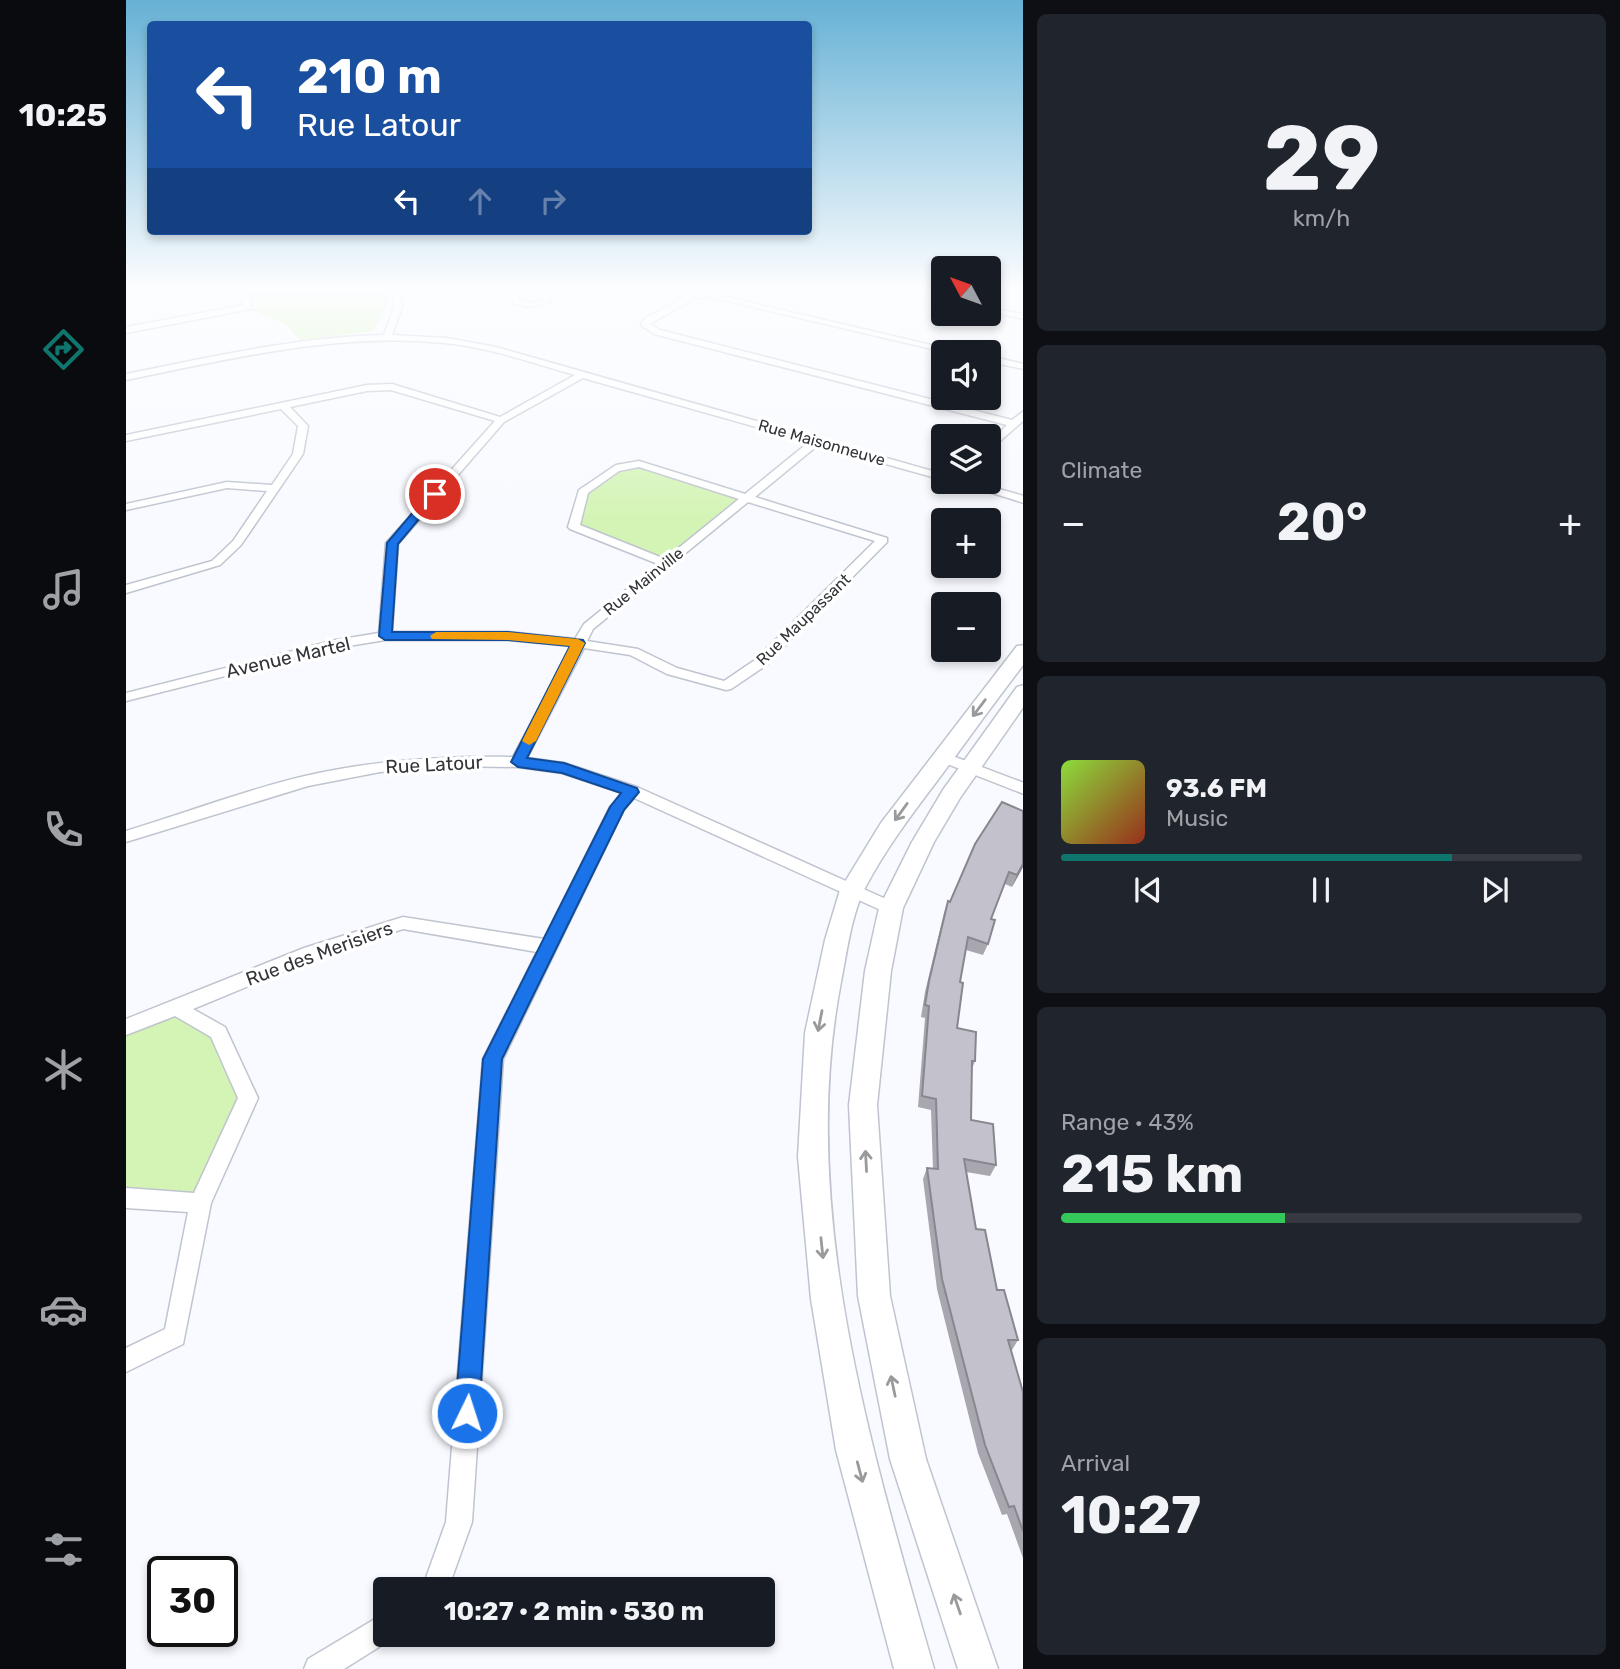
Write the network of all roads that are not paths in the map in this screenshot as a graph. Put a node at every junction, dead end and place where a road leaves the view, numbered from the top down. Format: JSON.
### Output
{"nodes":[{"id":1,"x":175,"y":368,"type":"edge"},
{"id":2,"x":560,"y":368,"type":"edge"},
{"id":3,"x":796,"y":368,"type":"edge"},
{"id":4,"x":583,"y":374,"type":"junction"},
{"id":5,"x":126,"y":377,"type":"edge"},
{"id":6,"x":931,"y":403,"type":"edge"},
{"id":7,"x":283,"y":405,"type":"junction"},
{"id":8,"x":960,"y":410,"type":"edge"},
{"id":9,"x":1023,"y":414,"type":"edge"},
{"id":10,"x":501,"y":420,"type":"junction"},
{"id":11,"x":1014,"y":424,"type":"junction"},
{"id":12,"x":1001,"y":436,"type":"edge"},
{"id":13,"x":126,"y":438,"type":"edge"},
{"id":14,"x":816,"y":441,"type":"junction"},
{"id":15,"x":931,"y":474,"type":"edge"},
{"id":16,"x":272,"y":488,"type":"junction"},
{"id":17,"x":1001,"y":494,"type":"edge"},
{"id":18,"x":744,"y":498,"type":"junction"},
{"id":19,"x":1023,"y":500,"type":"edge"},
{"id":20,"x":126,"y":508,"type":"edge"},
{"id":21,"x":665,"y":563,"type":"junction"},
{"id":22,"x":126,"y":589,"type":"edge"},
{"id":23,"x":385,"y":636,"type":"junction"},
{"id":24,"x":578,"y":643,"type":"junction"},
{"id":25,"x":1021,"y":657,"type":"edge"},
{"id":26,"x":1023,"y":691,"type":"edge"},
{"id":27,"x":126,"y":697,"type":"edge"},
{"id":28,"x":518,"y":762,"type":"junction"},
{"id":29,"x":955,"y":762,"type":"junction"},
{"id":30,"x":1023,"y":789,"type":"edge"},
{"id":31,"x":632,"y":792,"type":"junction"},
{"id":32,"x":126,"y":837,"type":"edge"},
{"id":33,"x":852,"y":890,"type":"junction"},
{"id":34,"x":891,"y":908,"type":"junction"},
{"id":35,"x":549,"y":947,"type":"junction"},
{"id":36,"x":176,"y":1008,"type":"junction"},
{"id":37,"x":126,"y":1027,"type":"edge"},
{"id":38,"x":126,"y":1198,"type":"edge"},
{"id":39,"x":200,"y":1203,"type":"junction"},
{"id":40,"x":126,"y":1360,"type":"edge"},
{"id":41,"x":439,"y":1577,"type":"edge"},
{"id":42,"x":373,"y":1635,"type":"edge"},
{"id":43,"x":318,"y":1669,"type":"edge"},
{"id":44,"x":914,"y":1669,"type":"edge"},
{"id":45,"x":978,"y":1669,"type":"edge"}],
"edges":[{"from":1,"to":5,"type":"street","name":"Rue Maisonneuve"},
{"from":2,"to":4,"type":"street","name":"Rue Maisonneuve"},
{"from":3,"to":6,"type":"street"},
{"from":4,"to":10,"type":"street"},
{"from":4,"to":14,"type":"street","name":"Rue Maisonneuve"},
{"from":7,"to":10,"type":"street"},
{"from":7,"to":13,"type":"street"},
{"from":7,"to":16,"type":"street"},
{"from":8,"to":11,"type":"street"},
{"from":9,"to":11,"type":"street"},
{"from":10,"to":23,"type":"street"},
{"from":11,"to":12,"type":"street"},
{"from":14,"to":15,"type":"street","name":"Rue Maisonneuve"},
{"from":14,"to":18,"type":"street","name":"Rue Mainville"},
{"from":16,"to":20,"type":"street"},
{"from":16,"to":22,"type":"street"},
{"from":17,"to":19,"type":"street"},
{"from":18,"to":21,"type":"street","name":"Rue Mainville"},
{"from":18,"to":21,"type":"street"},
{"from":18,"to":24,"type":"street","name":"Rue Maupassant"},
{"from":21,"to":24,"type":"street","name":"Rue Mainville"},
{"from":23,"to":24,"type":"street","name":"Avenue Martel"},
{"from":23,"to":27,"type":"street","name":"Avenue Martel"},
{"from":24,"to":28,"type":"street","name":"Rue Mainville"},
{"from":25,"to":29,"type":"street","one_way":true},
{"from":26,"to":29,"type":"street"},
{"from":28,"to":31,"type":"street","name":"Rue Latour"},
{"from":28,"to":32,"type":"street","name":"Rue Latour"},
{"from":29,"to":30,"type":"street"},
{"from":29,"to":33,"type":"street","one_way":true},
{"from":29,"to":34,"type":"street"},
{"from":31,"to":33,"type":"street","name":"Rue Latour"},
{"from":31,"to":35,"type":"street"},
{"from":33,"to":34,"type":"street","name":"Rue Latour"},
{"from":33,"to":44,"type":"street","one_way":true},
{"from":45,"to":34,"type":"street","one_way":true},
{"from":35,"to":36,"type":"street","name":"Rue des Merisiers"},
{"from":35,"to":41,"type":"street"},
{"from":36,"to":37,"type":"street","name":"Rue des Merisiers"},
{"from":36,"to":39,"type":"street"},
{"from":38,"to":39,"type":"street"},
{"from":39,"to":40,"type":"street"},
{"from":42,"to":43,"type":"street"}]}
